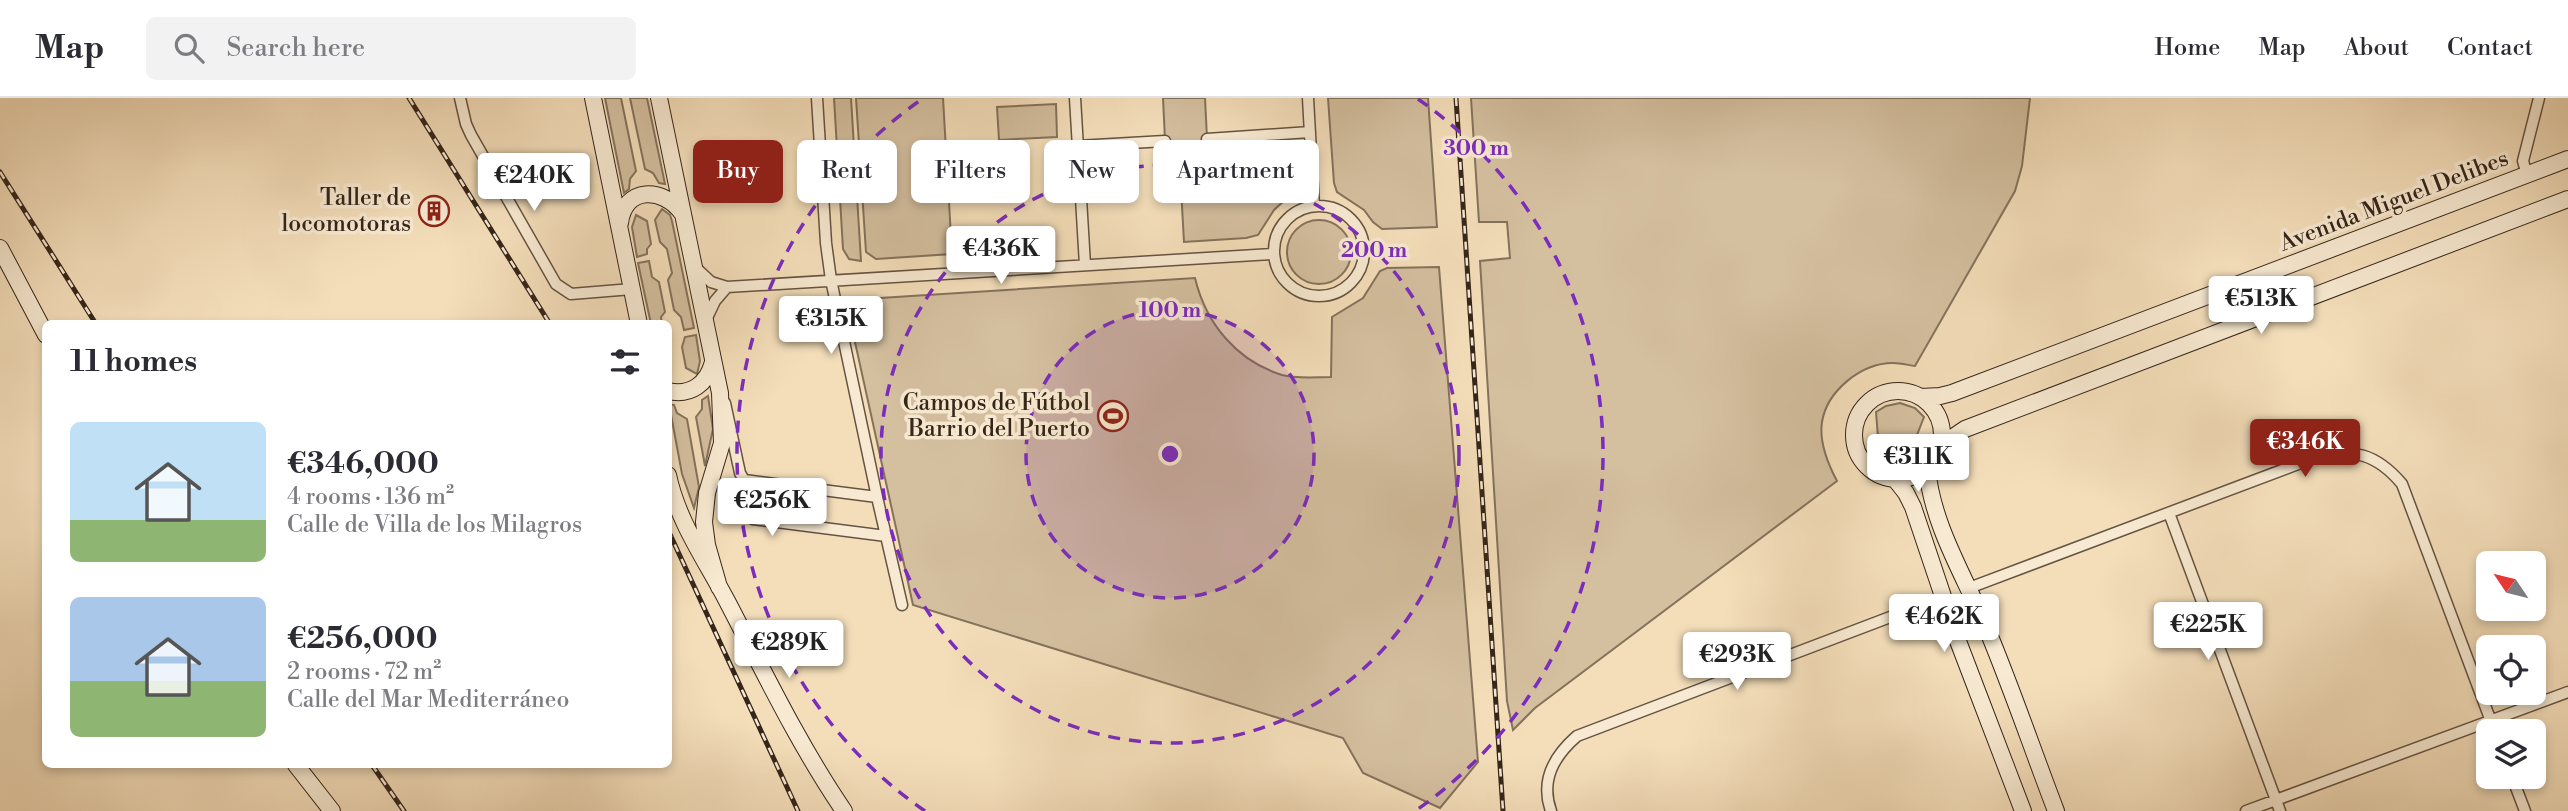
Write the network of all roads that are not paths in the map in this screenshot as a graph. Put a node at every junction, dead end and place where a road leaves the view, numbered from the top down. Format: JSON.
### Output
{"nodes":[{"id":1,"x":460,"y":98,"type":"edge"},
{"id":2,"x":593,"y":98,"type":"edge"},
{"id":3,"x":659,"y":98,"type":"edge"},
{"id":4,"x":817,"y":98,"type":"edge"},
{"id":5,"x":1075,"y":98,"type":"edge"},
{"id":6,"x":1308,"y":98,"type":"edge"},
{"id":7,"x":2539,"y":98,"type":"edge"},
{"id":8,"x":1310,"y":132,"type":"junction"},
{"id":9,"x":1207,"y":139,"type":"dead end"},
{"id":10,"x":1078,"y":140,"type":"edge"},
{"id":11,"x":2568,"y":159,"type":"edge"},
{"id":12,"x":2526,"y":175,"type":"junction"},
{"id":13,"x":2568,"y":199,"type":"edge"},
{"id":14,"x":1081,"y":203,"type":"edge"},
{"id":15,"x":1314,"y":206,"type":"junction"},
{"id":16,"x":682,"y":213,"type":"junction"},
{"id":17,"x":620,"y":226,"type":"junction"},
{"id":18,"x":0,"y":248,"type":"edge"},
{"id":19,"x":1273,"y":254,"type":"junction"},
{"id":20,"x":692,"y":264,"type":"junction"},
{"id":21,"x":1085,"y":265,"type":"junction"},
{"id":22,"x":831,"y":280,"type":"junction"},
{"id":23,"x":727,"y":287,"type":"junction"},
{"id":24,"x":632,"y":289,"type":"junction"},
{"id":25,"x":638,"y":320,"type":"edge"},
{"id":26,"x":704,"y":323,"type":"junction"},
{"id":27,"x":42,"y":327,"type":"edge"},
{"id":28,"x":713,"y":362,"type":"junction"},
{"id":29,"x":672,"y":391,"type":"edge"},
{"id":30,"x":720,"y":393,"type":"junction"},
{"id":31,"x":1921,"y":397,"type":"junction"},
{"id":32,"x":1940,"y":446,"type":"junction"},
{"id":33,"x":1927,"y":468,"type":"junction"},
{"id":34,"x":1895,"y":479,"type":"junction"},
{"id":35,"x":758,"y":483,"type":"junction"},
{"id":36,"x":672,"y":487,"type":"edge"},
{"id":37,"x":877,"y":497,"type":"junction"},
{"id":38,"x":2169,"y":513,"type":"junction"},
{"id":39,"x":886,"y":536,"type":"junction"},
{"id":40,"x":719,"y":587,"type":"junction"},
{"id":41,"x":1969,"y":588,"type":"junction"},
{"id":42,"x":1943,"y":597,"type":"junction"},
{"id":43,"x":902,"y":605,"type":"dead end"},
{"id":44,"x":2568,"y":692,"type":"edge"},
{"id":45,"x":2490,"y":719,"type":"edge"},
{"id":46,"x":2508,"y":719,"type":"edge"},
{"id":47,"x":2476,"y":732,"type":"edge"},
{"id":48,"x":298,"y":768,"type":"edge"},
{"id":49,"x":2517,"y":789,"type":"edge"},
{"id":50,"x":2278,"y":806,"type":"edge"},
{"id":51,"x":332,"y":811,"type":"edge"},
{"id":52,"x":844,"y":811,"type":"edge"},
{"id":53,"x":1552,"y":811,"type":"edge"},
{"id":54,"x":2023,"y":811,"type":"edge"},
{"id":55,"x":2056,"y":811,"type":"edge"},
{"id":56,"x":2246,"y":811,"type":"edge"},
{"id":57,"x":2525,"y":811,"type":"edge"}],
"edges":[{"from":1,"to":24,"type":"street"},
{"from":2,"to":17,"type":"main road"},
{"from":3,"to":16,"type":"main road"},
{"from":4,"to":22,"type":"street"},
{"from":5,"to":10,"type":"street"},
{"from":6,"to":8,"type":"street"},
{"from":7,"to":12,"type":"street"},
{"from":8,"to":9,"type":"street"},
{"from":8,"to":15,"type":"street"},
{"from":11,"to":12,"type":"main road","name":"Avenida Miguel Delibes"},
{"from":12,"to":31,"type":"main road","name":"Avenida Miguel Delibes"},
{"from":13,"to":32,"type":"main road"},
{"from":14,"to":21,"type":"street"},
{"from":15,"to":19,"type":"street"},
{"from":15,"to":19,"type":"street"},
{"from":16,"to":17,"type":"main road"},
{"from":16,"to":20,"type":"main road"},
{"from":17,"to":24,"type":"main road"},
{"from":18,"to":27,"type":"main road"},
{"from":19,"to":21,"type":"street"},
{"from":20,"to":23,"type":"street"},
{"from":20,"to":26,"type":"main road"},
{"from":21,"to":22,"type":"street"},
{"from":22,"to":23,"type":"street"},
{"from":22,"to":37,"type":"street"},
{"from":23,"to":26,"type":"street"},
{"from":24,"to":25,"type":"main road"},
{"from":26,"to":28,"type":"main road"},
{"from":28,"to":29,"type":"main road"},
{"from":28,"to":30,"type":"main road"},
{"from":30,"to":35,"type":"street"},
{"from":30,"to":40,"type":"main road"},
{"from":31,"to":32,"type":"main road"},
{"from":31,"to":34,"type":"main road"},
{"from":32,"to":33,"type":"main road"},
{"from":33,"to":34,"type":"main road"},
{"from":33,"to":41,"type":"main road"},
{"from":34,"to":42,"type":"main road"},
{"from":35,"to":37,"type":"street"},
{"from":35,"to":39,"type":"street"},
{"from":36,"to":40,"type":"main road"},
{"from":37,"to":39,"type":"street"},
{"from":38,"to":41,"type":"street"},
{"from":38,"to":45,"type":"street"},
{"from":38,"to":50,"type":"street"},
{"from":39,"to":43,"type":"street"},
{"from":40,"to":52,"type":"main road"},
{"from":41,"to":55,"type":"main road"},
{"from":42,"to":53,"type":"street"},
{"from":42,"to":54,"type":"main road"},
{"from":44,"to":46,"type":"street"},
{"from":47,"to":50,"type":"street"},
{"from":48,"to":51,"type":"main road"},
{"from":49,"to":57,"type":"street"},
{"from":50,"to":56,"type":"street"}]}
